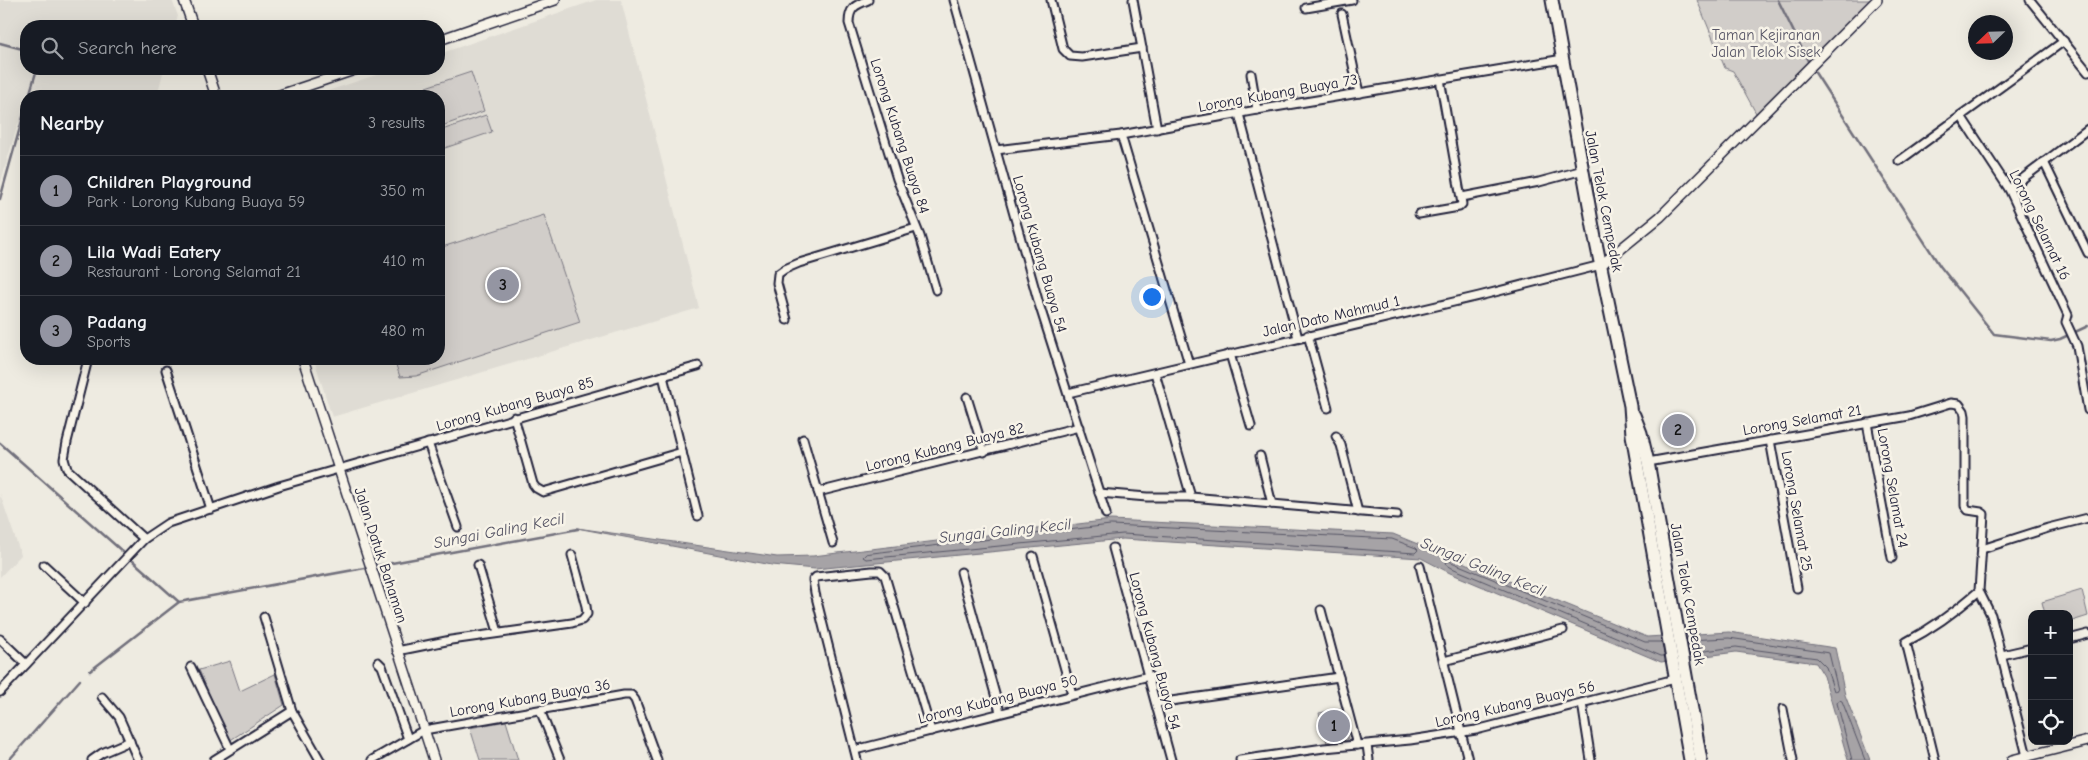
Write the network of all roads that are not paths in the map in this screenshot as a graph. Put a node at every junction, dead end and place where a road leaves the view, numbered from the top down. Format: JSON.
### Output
{"nodes":[{"id":1,"x":184,"y":0,"type":"edge"},
{"id":2,"x":555,"y":0,"type":"edge"},
{"id":3,"x":868,"y":0,"type":"edge"},
{"id":4,"x":954,"y":0,"type":"edge"},
{"id":5,"x":1052,"y":0,"type":"edge"},
{"id":6,"x":1133,"y":0,"type":"edge"},
{"id":7,"x":1352,"y":0,"type":"edge"},
{"id":8,"x":1552,"y":0,"type":"edge"},
{"id":9,"x":1877,"y":0,"type":"edge"},
{"id":10,"x":2030,"y":0,"type":"edge"},
{"id":11,"x":1306,"y":8,"type":"dead end"},
{"id":12,"x":1342,"y":14,"type":"dead end"},
{"id":13,"x":191,"y":20,"type":"edge"},
{"id":14,"x":445,"y":38,"type":"edge"},
{"id":15,"x":2064,"y":42,"type":"junction"},
{"id":16,"x":1142,"y":48,"type":"junction"},
{"id":17,"x":1563,"y":59,"type":"junction"},
{"id":18,"x":2088,"y":72,"type":"edge"},
{"id":19,"x":1250,"y":74,"type":"dead end"},
{"id":20,"x":209,"y":75,"type":"edge"},
{"id":21,"x":339,"y":75,"type":"edge"},
{"id":22,"x":1440,"y":79,"type":"junction"},
{"id":23,"x":214,"y":90,"type":"edge"},
{"id":24,"x":295,"y":90,"type":"edge"},
{"id":25,"x":1359,"y":93,"type":"junction"},
{"id":26,"x":1257,"y":110,"type":"junction"},
{"id":27,"x":1239,"y":114,"type":"junction"},
{"id":28,"x":1961,"y":116,"type":"junction"},
{"id":29,"x":1157,"y":128,"type":"junction"},
{"id":30,"x":2088,"y":129,"type":"edge"},
{"id":31,"x":1121,"y":135,"type":"junction"},
{"id":32,"x":996,"y":150,"type":"junction"},
{"id":33,"x":1899,"y":161,"type":"dead end"},
{"id":34,"x":2044,"y":162,"type":"junction"},
{"id":35,"x":1582,"y":170,"type":"junction"},
{"id":36,"x":2009,"y":189,"type":"junction"},
{"id":37,"x":1462,"y":197,"type":"junction"},
{"id":38,"x":1419,"y":214,"type":"dead end"},
{"id":39,"x":916,"y":228,"type":"junction"},
{"id":40,"x":2088,"y":253,"type":"edge"},
{"id":41,"x":1600,"y":265,"type":"junction"},
{"id":42,"x":936,"y":290,"type":"dead end"},
{"id":43,"x":787,"y":320,"type":"dead end"},
{"id":44,"x":1308,"y":336,"type":"junction"},
{"id":45,"x":1298,"y":338,"type":"junction"},
{"id":46,"x":1230,"y":354,"type":"junction"},
{"id":47,"x":2088,"y":354,"type":"edge"},
{"id":48,"x":2079,"y":356,"type":"junction"},
{"id":49,"x":1189,"y":364,"type":"junction"},
{"id":50,"x":86,"y":365,"type":"edge"},
{"id":51,"x":305,"y":365,"type":"edge"},
{"id":52,"x":698,"y":366,"type":"dead end"},
{"id":53,"x":166,"y":370,"type":"dead end"},
{"id":54,"x":1155,"y":372,"type":"junction"},
{"id":55,"x":663,"y":376,"type":"junction"},
{"id":56,"x":1068,"y":393,"type":"junction"},
{"id":57,"x":967,"y":397,"type":"dead end"},
{"id":58,"x":1630,"y":406,"type":"junction"},
{"id":59,"x":1328,"y":408,"type":"dead end"},
{"id":60,"x":2088,"y":410,"type":"edge"},
{"id":61,"x":514,"y":417,"type":"junction"},
{"id":62,"x":1867,"y":423,"type":"junction"},
{"id":63,"x":1251,"y":426,"type":"dead end"},
{"id":64,"x":1079,"y":427,"type":"junction"},
{"id":65,"x":1336,"y":436,"type":"dead end"},
{"id":66,"x":803,"y":439,"type":"dead end"},
{"id":67,"x":1770,"y":440,"type":"junction"},
{"id":68,"x":428,"y":443,"type":"junction"},
{"id":69,"x":682,"y":452,"type":"junction"},
{"id":70,"x":984,"y":452,"type":"junction"},
{"id":71,"x":1260,"y":456,"type":"dead end"},
{"id":72,"x":1648,"y":462,"type":"junction"},
{"id":73,"x":339,"y":469,"type":"junction"},
{"id":74,"x":818,"y":492,"type":"junction"},
{"id":75,"x":1099,"y":493,"type":"junction"},
{"id":76,"x":1191,"y":497,"type":"junction"},
{"id":77,"x":1272,"y":504,"type":"junction"},
{"id":78,"x":211,"y":509,"type":"junction"},
{"id":79,"x":1358,"y":512,"type":"junction"},
{"id":80,"x":1106,"y":514,"type":"dead end"},
{"id":81,"x":1398,"y":515,"type":"dead end"},
{"id":82,"x":698,"y":516,"type":"dead end"},
{"id":83,"x":2088,"y":518,"type":"edge"},
{"id":84,"x":458,"y":527,"type":"dead end"},
{"id":85,"x":144,"y":539,"type":"junction"},
{"id":86,"x":832,"y":543,"type":"dead end"},
{"id":87,"x":1113,"y":548,"type":"dead end"},
{"id":88,"x":1982,"y":549,"type":"junction"},
{"id":89,"x":572,"y":555,"type":"dead end"},
{"id":90,"x":1033,"y":556,"type":"dead end"},
{"id":91,"x":1892,"y":558,"type":"dead end"},
{"id":92,"x":44,"y":565,"type":"dead end"},
{"id":93,"x":478,"y":565,"type":"dead end"},
{"id":94,"x":1420,"y":566,"type":"dead end"},
{"id":95,"x":961,"y":572,"type":"dead end"},
{"id":96,"x":1797,"y":588,"type":"dead end"},
{"id":97,"x":1979,"y":591,"type":"junction"},
{"id":98,"x":85,"y":603,"type":"junction"},
{"id":99,"x":1321,"y":610,"type":"dead end"},
{"id":100,"x":264,"y":617,"type":"dead end"},
{"id":101,"x":1563,"y":630,"type":"dead end"},
{"id":102,"x":498,"y":632,"type":"junction"},
{"id":103,"x":2088,"y":634,"type":"edge"},
{"id":104,"x":2073,"y":637,"type":"edge"},
{"id":105,"x":0,"y":639,"type":"edge"},
{"id":106,"x":2028,"y":649,"type":"edge"},
{"id":107,"x":397,"y":651,"type":"junction"},
{"id":108,"x":2002,"y":655,"type":"junction"},
{"id":109,"x":1444,"y":661,"type":"junction"},
{"id":110,"x":378,"y":662,"type":"dead end"},
{"id":111,"x":26,"y":664,"type":"junction"},
{"id":112,"x":191,"y":667,"type":"dead end"},
{"id":113,"x":1149,"y":676,"type":"junction"},
{"id":114,"x":1339,"y":677,"type":"junction"},
{"id":115,"x":1675,"y":679,"type":"junction"},
{"id":116,"x":0,"y":692,"type":"edge"},
{"id":117,"x":1072,"y":694,"type":"junction"},
{"id":118,"x":102,"y":697,"type":"dead end"},
{"id":119,"x":1157,"y":703,"type":"junction"},
{"id":120,"x":1582,"y":703,"type":"junction"},
{"id":121,"x":540,"y":710,"type":"junction"},
{"id":122,"x":1783,"y":710,"type":"dead end"},
{"id":123,"x":292,"y":711,"type":"junction"},
{"id":124,"x":1000,"y":712,"type":"junction"},
{"id":125,"x":424,"y":730,"type":"junction"},
{"id":126,"x":931,"y":730,"type":"junction"},
{"id":127,"x":1462,"y":732,"type":"junction"},
{"id":128,"x":408,"y":739,"type":"junction"},
{"id":129,"x":130,"y":741,"type":"junction"},
{"id":130,"x":2088,"y":741,"type":"edge"},
{"id":131,"x":1356,"y":745,"type":"junction"},
{"id":132,"x":1367,"y":745,"type":"junction"},
{"id":133,"x":230,"y":749,"type":"junction"},
{"id":134,"x":855,"y":750,"type":"junction"},
{"id":135,"x":2027,"y":756,"type":"junction"},
{"id":136,"x":2038,"y":757,"type":"edge"},
{"id":137,"x":92,"y":760,"type":"edge"},
{"id":138,"x":138,"y":760,"type":"edge"},
{"id":139,"x":214,"y":760,"type":"edge"},
{"id":140,"x":320,"y":760,"type":"edge"},
{"id":141,"x":372,"y":760,"type":"edge"},
{"id":142,"x":434,"y":760,"type":"edge"},
{"id":143,"x":560,"y":760,"type":"edge"},
{"id":144,"x":657,"y":760,"type":"edge"},
{"id":145,"x":857,"y":760,"type":"edge"},
{"id":146,"x":1171,"y":760,"type":"edge"},
{"id":147,"x":1240,"y":760,"type":"edge"},
{"id":148,"x":1369,"y":760,"type":"edge"},
{"id":149,"x":1468,"y":760,"type":"edge"},
{"id":150,"x":1591,"y":760,"type":"edge"},
{"id":151,"x":1690,"y":760,"type":"edge"},
{"id":152,"x":1702,"y":760,"type":"edge"},
{"id":153,"x":1793,"y":760,"type":"edge"},
{"id":154,"x":1935,"y":760,"type":"edge"},
{"id":155,"x":2012,"y":760,"type":"edge"}],
"edges":[{"from":1,"to":13,"type":"street"},
{"from":2,"to":14,"type":"street"},
{"from":3,"to":39,"type":"street","name":"Lorong Kubang Buaya 84"},
{"from":4,"to":32,"type":"street","name":"Lorong Kubang Buaya 54"},
{"from":5,"to":16,"type":"street"},
{"from":6,"to":16,"type":"street"},
{"from":7,"to":11,"type":"street"},
{"from":8,"to":17,"type":"main road","name":"Jalan Telok Cempedak"},
{"from":9,"to":41,"type":"street"},
{"from":10,"to":15,"type":"street"},
{"from":12,"to":25,"type":"street"},
{"from":15,"to":18,"type":"street"},
{"from":15,"to":28,"type":"street"},
{"from":16,"to":29,"type":"street"},
{"from":17,"to":22,"type":"street","name":"Lorong Kubang Buaya 73"},
{"from":17,"to":35,"type":"main road","name":"Jalan Telok Cempedak"},
{"from":19,"to":26,"type":"street"},
{"from":20,"to":23,"type":"street"},
{"from":21,"to":24,"type":"street"},
{"from":22,"to":25,"type":"street","name":"Lorong Kubang Buaya 73"},
{"from":22,"to":37,"type":"street"},
{"from":25,"to":26,"type":"street","name":"Lorong Kubang Buaya 73"},
{"from":26,"to":27,"type":"street","name":"Lorong Kubang Buaya 73"},
{"from":27,"to":29,"type":"street","name":"Lorong Kubang Buaya 73"},
{"from":27,"to":45,"type":"street"},
{"from":28,"to":33,"type":"street"},
{"from":28,"to":36,"type":"street","name":"Lorong Selamat 16"},
{"from":29,"to":31,"type":"street","name":"Lorong Kubang Buaya 73"},
{"from":30,"to":34,"type":"street"},
{"from":31,"to":32,"type":"street","name":"Lorong Kubang Buaya 73"},
{"from":31,"to":49,"type":"street"},
{"from":32,"to":56,"type":"street","name":"Lorong Kubang Buaya 54"},
{"from":34,"to":36,"type":"street"},
{"from":34,"to":40,"type":"street"},
{"from":35,"to":37,"type":"street"},
{"from":35,"to":41,"type":"main road","name":"Jalan Telok Cempedak"},
{"from":36,"to":48,"type":"street","name":"Lorong Selamat 16"},
{"from":37,"to":38,"type":"street"},
{"from":39,"to":42,"type":"street","name":"Lorong Kubang Buaya 84"},
{"from":39,"to":43,"type":"street"},
{"from":41,"to":44,"type":"street","name":"Jalan Dato Mahmud 1"},
{"from":41,"to":58,"type":"main road","name":"Jalan Telok Cempedak"},
{"from":44,"to":45,"type":"street","name":"Jalan Dato Mahmud 1"},
{"from":44,"to":59,"type":"street"},
{"from":45,"to":46,"type":"street","name":"Jalan Dato Mahmud 1"},
{"from":46,"to":49,"type":"street","name":"Jalan Dato Mahmud 1"},
{"from":46,"to":63,"type":"street"},
{"from":47,"to":48,"type":"street"},
{"from":48,"to":60,"type":"street","name":"Lorong Selamat 16"},
{"from":49,"to":54,"type":"street","name":"Jalan Dato Mahmud 1"},
{"from":50,"to":85,"type":"street"},
{"from":51,"to":73,"type":"street","name":"Jalan Datuk Bahaman"},
{"from":52,"to":55,"type":"street","name":"Lorong Kubang Buaya 85"},
{"from":53,"to":78,"type":"street"},
{"from":54,"to":56,"type":"street","name":"Jalan Dato Mahmud 1"},
{"from":54,"to":76,"type":"street"},
{"from":55,"to":61,"type":"street","name":"Lorong Kubang Buaya 85"},
{"from":55,"to":69,"type":"street"},
{"from":56,"to":64,"type":"street","name":"Lorong Kubang Buaya 54"},
{"from":57,"to":70,"type":"street"},
{"from":58,"to":72,"type":"main road","name":"Jalan Telok Cempedak"},
{"from":58,"to":115,"type":"main road","name":"Jalan Telok Cempedak"},
{"from":61,"to":68,"type":"street","name":"Lorong Kubang Buaya 85"},
{"from":61,"to":69,"type":"street"},
{"from":62,"to":67,"type":"street","name":"Lorong Selamat 21"},
{"from":62,"to":88,"type":"street","name":"Lorong Selamat 21"},
{"from":62,"to":91,"type":"street","name":"Lorong Selamat 24"},
{"from":64,"to":70,"type":"street","name":"Lorong Kubang Buaya 82"},
{"from":64,"to":75,"type":"street","name":"Lorong Kubang Buaya 54"},
{"from":65,"to":79,"type":"street"},
{"from":66,"to":74,"type":"street"},
{"from":67,"to":72,"type":"street","name":"Lorong Selamat 21"},
{"from":67,"to":96,"type":"street","name":"Lorong Selamat 25"},
{"from":68,"to":73,"type":"street","name":"Lorong Kubang Buaya 85"},
{"from":68,"to":84,"type":"street"},
{"from":69,"to":82,"type":"street"},
{"from":70,"to":74,"type":"street","name":"Lorong Kubang Buaya 82"},
{"from":71,"to":77,"type":"street"},
{"from":72,"to":152,"type":"main road","name":"Jalan Telok Cempedak"},
{"from":73,"to":78,"type":"street","name":"Lorong Kubang Buaya 85"},
{"from":73,"to":107,"type":"street","name":"Jalan Datuk Bahaman"},
{"from":74,"to":86,"type":"street"},
{"from":75,"to":76,"type":"street"},
{"from":75,"to":80,"type":"street","name":"Lorong Kubang Buaya 54"},
{"from":76,"to":77,"type":"street"},
{"from":77,"to":79,"type":"street"},
{"from":78,"to":85,"type":"street","name":"Lorong Kubang Buaya 85"},
{"from":79,"to":81,"type":"street"},
{"from":83,"to":88,"type":"street"},
{"from":85,"to":98,"type":"street","name":"Lorong Kubang Buaya 85"},
{"from":87,"to":113,"type":"street","name":"Lorong Kubang Buaya 54"},
{"from":88,"to":97,"type":"street"},
{"from":89,"to":102,"type":"street"},
{"from":90,"to":117,"type":"street"},
{"from":92,"to":98,"type":"street"},
{"from":93,"to":102,"type":"street"},
{"from":94,"to":109,"type":"street"},
{"from":95,"to":124,"type":"street"},
{"from":97,"to":108,"type":"street"},
{"from":97,"to":154,"type":"street"},
{"from":98,"to":111,"type":"street","name":"Lorong Kubang Buaya 85"},
{"from":99,"to":114,"type":"street"},
{"from":100,"to":123,"type":"street"},
{"from":101,"to":109,"type":"street"},
{"from":102,"to":107,"type":"street"},
{"from":103,"to":104,"type":"street"},
{"from":105,"to":111,"type":"street"},
{"from":106,"to":108,"type":"street"},
{"from":107,"to":125,"type":"street","name":"Jalan Datuk Bahaman"},
{"from":108,"to":135,"type":"street"},
{"from":109,"to":127,"type":"street"},
{"from":110,"to":128,"type":"street"},
{"from":111,"to":116,"type":"street","name":"Lorong Kubang Buaya 85"},
{"from":112,"to":133,"type":"street"},
{"from":113,"to":117,"type":"street","name":"Lorong Kubang Buaya 50"},
{"from":113,"to":119,"type":"street","name":"Lorong Kubang Buaya 54"},
{"from":114,"to":119,"type":"street"},
{"from":114,"to":131,"type":"street"},
{"from":115,"to":120,"type":"street","name":"Lorong Kubang Buaya 56"},
{"from":115,"to":151,"type":"main road","name":"Jalan Telok Cempedak"},
{"from":117,"to":124,"type":"street","name":"Lorong Kubang Buaya 50"},
{"from":118,"to":129,"type":"street"},
{"from":119,"to":146,"type":"street","name":"Lorong Kubang Buaya 54"},
{"from":120,"to":127,"type":"street","name":"Lorong Kubang Buaya 56"},
{"from":120,"to":150,"type":"street"},
{"from":121,"to":125,"type":"street","name":"Lorong Kubang Buaya 36"},
{"from":121,"to":143,"type":"street"},
{"from":121,"to":144,"type":"street","name":"Lorong Kubang Buaya 36"},
{"from":122,"to":153,"type":"street"},
{"from":123,"to":133,"type":"street"},
{"from":123,"to":140,"type":"street"},
{"from":124,"to":126,"type":"street","name":"Lorong Kubang Buaya 50"},
{"from":125,"to":128,"type":"street","name":"Lorong Kubang Buaya 36"},
{"from":125,"to":142,"type":"street","name":"Jalan Datuk Bahaman"},
{"from":126,"to":134,"type":"street","name":"Lorong Kubang Buaya 50"},
{"from":126,"to":134,"type":"street"},
{"from":127,"to":132,"type":"street","name":"Lorong Kubang Buaya 56"},
{"from":127,"to":149,"type":"street"},
{"from":128,"to":141,"type":"street","name":"Lorong Kubang Buaya 36"},
{"from":129,"to":137,"type":"street"},
{"from":129,"to":138,"type":"street"},
{"from":130,"to":136,"type":"street"},
{"from":131,"to":132,"type":"street","name":"Lorong Kubang Buaya 56"},
{"from":131,"to":147,"type":"street","name":"Lorong Kubang Buaya 56"},
{"from":132,"to":148,"type":"street"},
{"from":133,"to":139,"type":"street"},
{"from":134,"to":145,"type":"street"},
{"from":135,"to":136,"type":"street"},
{"from":135,"to":155,"type":"street"}]}
